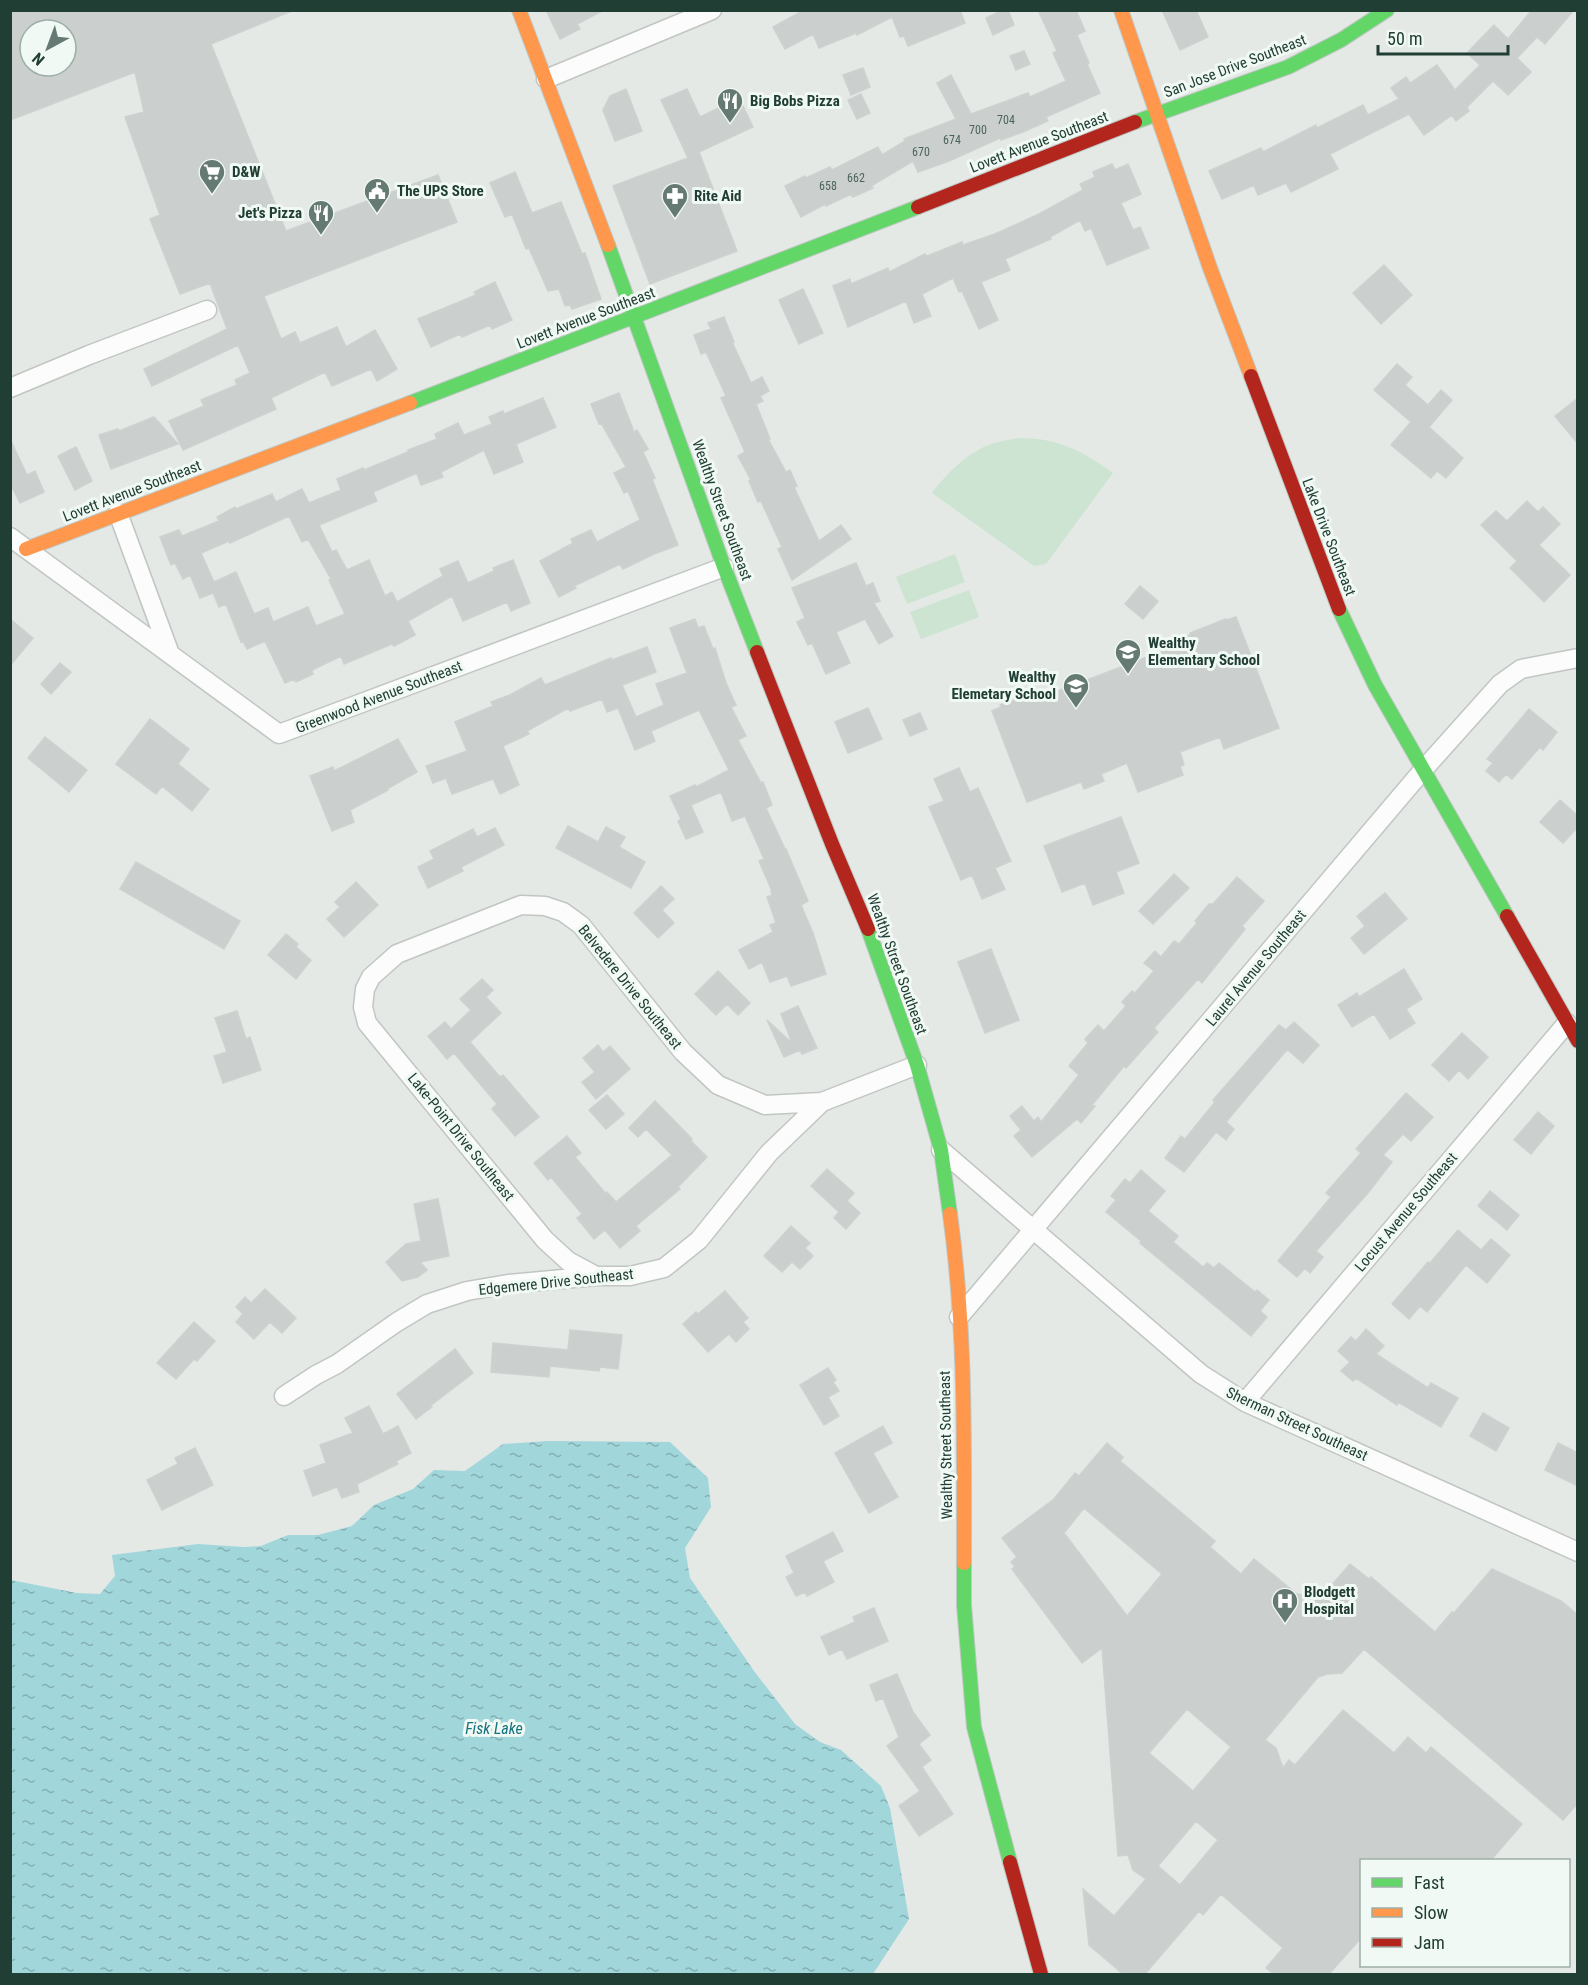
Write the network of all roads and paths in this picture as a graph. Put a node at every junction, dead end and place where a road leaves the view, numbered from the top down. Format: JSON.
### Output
{"nodes":[{"id":1,"x":519,"y":10,"type":"edge"},
{"id":2,"x":712,"y":10,"type":"edge"},
{"id":3,"x":1121,"y":10,"type":"edge"},
{"id":4,"x":1387,"y":10,"type":"edge"},
{"id":5,"x":546,"y":79,"type":"junction"},
{"id":6,"x":1156,"y":114,"type":"junction"},
{"id":7,"x":207,"y":310,"type":"dead end"},
{"id":8,"x":635,"y":317,"type":"junction"},
{"id":9,"x":10,"y":388,"type":"edge"},
{"id":10,"x":118,"y":513,"type":"junction"},
{"id":11,"x":10,"y":537,"type":"edge"},
{"id":12,"x":26,"y":549,"type":"junction"},
{"id":13,"x":724,"y":567,"type":"junction"},
{"id":14,"x":170,"y":654,"type":"junction"},
{"id":15,"x":1578,"y":658,"type":"edge"},
{"id":16,"x":1423,"y":770,"type":"junction"},
{"id":17,"x":371,"y":977,"type":"joint"},
{"id":18,"x":1567,"y":1023,"type":"junction"},
{"id":19,"x":1578,"y":1041,"type":"edge"},
{"id":20,"x":916,"y":1065,"type":"junction"},
{"id":21,"x":822,"y":1102,"type":"junction"},
{"id":22,"x":941,"y":1150,"type":"junction"},
{"id":23,"x":1035,"y":1231,"type":"junction"},
{"id":24,"x":596,"y":1276,"type":"junction"},
{"id":25,"x":959,"y":1317,"type":"junction"},
{"id":26,"x":284,"y":1396,"type":"dead end"},
{"id":27,"x":1245,"y":1402,"type":"junction"},
{"id":28,"x":1578,"y":1552,"type":"edge"},
{"id":29,"x":1041,"y":1974,"type":"edge"}],
"edges":[{"from":1,"to":5,"type":"main road","name":"Wealthy Street Southeast"},
{"from":2,"to":5,"type":"street"},
{"from":3,"to":6,"type":"main road","name":"Lake Drive Southeast"},
{"from":4,"to":6,"type":"main road","name":"San Jose Drive Southeast"},
{"from":5,"to":8,"type":"main road","name":"Wealthy Street Southeast"},
{"from":6,"to":8,"type":"main road","name":"Lovett Avenue Southeast"},
{"from":6,"to":16,"type":"main road","name":"Lake Drive Southeast"},
{"from":7,"to":9,"type":"street"},
{"from":8,"to":10,"type":"main road","name":"Lovett Avenue Southeast"},
{"from":8,"to":13,"type":"main road","name":"Wealthy Street Southeast"},
{"from":10,"to":12,"type":"main road","name":"Lovett Avenue Southeast"},
{"from":10,"to":14,"type":"street"},
{"from":11,"to":12,"type":"street","name":"Greenwood Avenue Southeast"},
{"from":12,"to":14,"type":"street","name":"Greenwood Avenue Southeast"},
{"from":13,"to":14,"type":"street","name":"Greenwood Avenue Southeast"},
{"from":13,"to":20,"type":"main road","name":"Wealthy Street Southeast"},
{"from":15,"to":16,"type":"street","name":"Laurel Avenue Southeast"},
{"from":16,"to":18,"type":"main road","name":"Lake Drive Southeast"},
{"from":16,"to":23,"type":"street","name":"Laurel Avenue Southeast"},
{"from":17,"to":21,"type":"street","name":"Belvedere Drive Southeast"},
{"from":17,"to":24,"type":"street","name":"Lake-Point Drive Southeast"},
{"from":18,"to":19,"type":"main road","name":"Lake Drive Southeast"},
{"from":18,"to":27,"type":"street","name":"Locust Avenue Southeast"},
{"from":20,"to":21,"type":"street"},
{"from":20,"to":22,"type":"main road","name":"Wealthy Street Southeast"},
{"from":21,"to":24,"type":"street","name":"Edgemere Drive Southeast"},
{"from":22,"to":23,"type":"street","name":"Sherman Street Southeast"},
{"from":22,"to":25,"type":"main road","name":"Wealthy Street Southeast"},
{"from":23,"to":25,"type":"street","name":"Laurel Avenue Southeast"},
{"from":23,"to":27,"type":"street","name":"Sherman Street Southeast"},
{"from":24,"to":26,"type":"street","name":"Edgemere Drive Southeast"},
{"from":25,"to":29,"type":"main road","name":"Wealthy Street Southeast"},
{"from":27,"to":28,"type":"street","name":"Sherman Street Southeast"}]}
